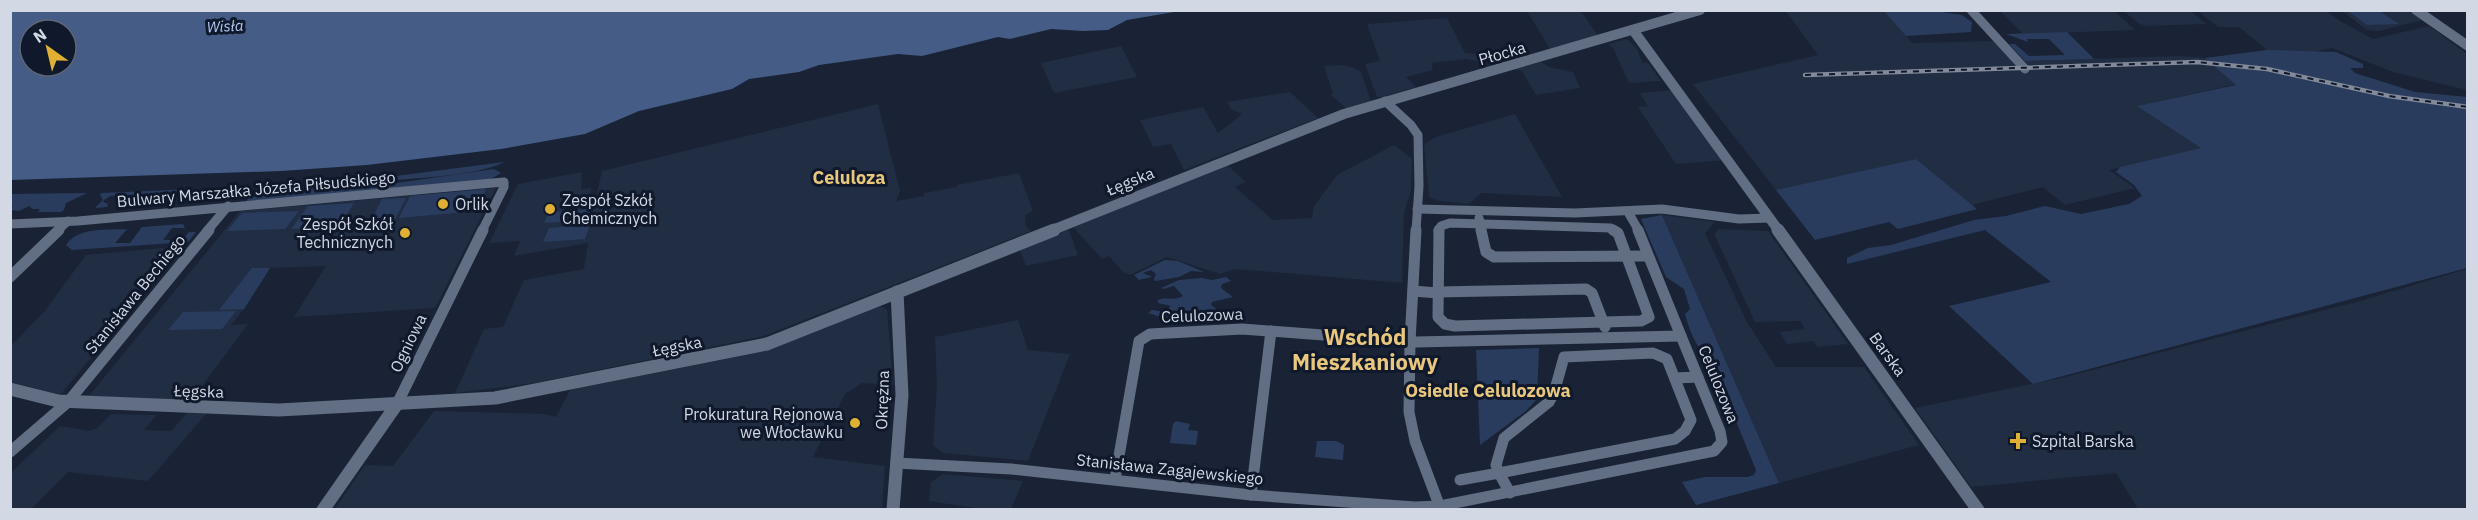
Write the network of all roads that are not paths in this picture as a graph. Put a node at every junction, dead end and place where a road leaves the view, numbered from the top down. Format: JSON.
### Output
{"nodes":[{"id":1,"x":1700,"y":10,"type":"edge"},
{"id":2,"x":1971,"y":10,"type":"edge"},
{"id":3,"x":2416,"y":10,"type":"edge"},
{"id":4,"x":1633,"y":30,"type":"junction"},
{"id":5,"x":2468,"y":46,"type":"edge"},
{"id":6,"x":2025,"y":69,"type":"dead end"},
{"id":7,"x":1385,"y":101,"type":"junction"},
{"id":8,"x":1312,"y":126,"type":"joint"},
{"id":9,"x":504,"y":182,"type":"joint"},
{"id":10,"x":228,"y":206,"type":"junction"},
{"id":11,"x":1417,"y":209,"type":"junction"},
{"id":12,"x":1478,"y":212,"type":"junction"},
{"id":13,"x":1628,"y":212,"type":"junction"},
{"id":14,"x":1770,"y":218,"type":"junction"},
{"id":15,"x":68,"y":221,"type":"junction"},
{"id":16,"x":10,"y":224,"type":"edge"},
{"id":17,"x":1480,"y":225,"type":"junction"},
{"id":18,"x":1627,"y":256,"type":"junction"},
{"id":19,"x":1648,"y":256,"type":"junction"},
{"id":20,"x":10,"y":277,"type":"edge"},
{"id":21,"x":1413,"y":291,"type":"junction"},
{"id":22,"x":897,"y":292,"type":"junction"},
{"id":23,"x":1438,"y":292,"type":"junction"},
{"id":24,"x":1604,"y":322,"type":"junction"},
{"id":25,"x":1271,"y":331,"type":"junction"},
{"id":26,"x":1681,"y":336,"type":"junction"},
{"id":27,"x":1608,"y":338,"type":"junction"},
{"id":28,"x":1563,"y":339,"type":"junction"},
{"id":29,"x":1410,"y":342,"type":"junction"},
{"id":30,"x":1569,"y":355,"type":"junction"},
{"id":31,"x":1698,"y":377,"type":"junction"},
{"id":32,"x":1675,"y":378,"type":"junction"},
{"id":33,"x":10,"y":389,"type":"edge"},
{"id":34,"x":68,"y":402,"type":"junction"},
{"id":35,"x":398,"y":404,"type":"junction"},
{"id":36,"x":10,"y":452,"type":"edge"},
{"id":37,"x":896,"y":463,"type":"junction"},
{"id":38,"x":1499,"y":472,"type":"junction"},
{"id":39,"x":1115,"y":479,"type":"junction"},
{"id":40,"x":1460,"y":480,"type":"dead end"},
{"id":41,"x":1510,"y":493,"type":"junction"},
{"id":42,"x":1251,"y":495,"type":"junction"},
{"id":43,"x":1441,"y":508,"type":"edge"},
{"id":44,"x":323,"y":510,"type":"edge"},
{"id":45,"x":893,"y":510,"type":"edge"},
{"id":46,"x":1978,"y":510,"type":"edge"}],
"edges":[{"from":1,"to":4,"type":"street","name":"Płocka"},
{"from":2,"to":6,"type":"street"},
{"from":3,"to":5,"type":"street"},
{"from":4,"to":7,"type":"street","name":"Płocka"},
{"from":4,"to":14,"type":"street","name":"Barska"},
{"from":7,"to":8,"type":"street","name":"Płocka"},
{"from":7,"to":11,"type":"street"},
{"from":8,"to":22,"type":"street","name":"Łęgska"},
{"from":9,"to":10,"type":"street","name":"Bulwary Marszałka Józefa Piłsudskiego"},
{"from":9,"to":35,"type":"street","name":"Ogniowa"},
{"from":10,"to":15,"type":"street","name":"Bulwary Marszałka Józefa Piłsudskiego"},
{"from":10,"to":34,"type":"street","name":"Stanisława Bechiego"},
{"from":11,"to":12,"type":"street"},
{"from":11,"to":21,"type":"street"},
{"from":12,"to":13,"type":"street"},
{"from":12,"to":17,"type":"street"},
{"from":13,"to":14,"type":"street"},
{"from":13,"to":19,"type":"street","name":"Celulozowa"},
{"from":14,"to":46,"type":"street","name":"Barska"},
{"from":15,"to":16,"type":"street","name":"Bulwary Marszałka Józefa Piłsudskiego"},
{"from":15,"to":20,"type":"street"},
{"from":17,"to":18,"type":"street"},
{"from":17,"to":18,"type":"street"},
{"from":17,"to":23,"type":"street"},
{"from":18,"to":19,"type":"street"},
{"from":18,"to":24,"type":"street"},
{"from":19,"to":26,"type":"street","name":"Celulozowa"},
{"from":21,"to":23,"type":"street"},
{"from":21,"to":29,"type":"street"},
{"from":22,"to":35,"type":"street","name":"Łęgska"},
{"from":22,"to":37,"type":"street","name":"Okrężna"},
{"from":23,"to":24,"type":"street"},
{"from":23,"to":24,"type":"street"},
{"from":24,"to":27,"type":"street"},
{"from":25,"to":29,"type":"street","name":"Celulozowa"},
{"from":25,"to":39,"type":"street","name":"Celulozowa"},
{"from":25,"to":42,"type":"street"},
{"from":26,"to":27,"type":"street","name":"Celulozowa"},
{"from":26,"to":31,"type":"street","name":"Celulozowa"},
{"from":27,"to":28,"type":"street","name":"Celulozowa"},
{"from":28,"to":29,"type":"street","name":"Celulozowa"},
{"from":28,"to":30,"type":"street"},
{"from":29,"to":43,"type":"street"},
{"from":30,"to":32,"type":"street"},
{"from":30,"to":38,"type":"street"},
{"from":31,"to":32,"type":"street"},
{"from":31,"to":41,"type":"street","name":"Celulozowa"},
{"from":32,"to":38,"type":"street"},
{"from":33,"to":34,"type":"street","name":"Łęgska"},
{"from":34,"to":35,"type":"street","name":"Łęgska"},
{"from":34,"to":36,"type":"street","name":"Stanisława Bechiego"},
{"from":35,"to":44,"type":"street","name":"Ogniowa"},
{"from":37,"to":39,"type":"street","name":"Stanisława Zagajewskiego"},
{"from":37,"to":45,"type":"street","name":"Okrężna"},
{"from":38,"to":40,"type":"street"},
{"from":38,"to":41,"type":"street"},
{"from":39,"to":42,"type":"street","name":"Stanisława Zagajewskiego"},
{"from":41,"to":43,"type":"street","name":"Celulozowa"},
{"from":42,"to":43,"type":"street","name":"Stanisława Zagajewskiego"}]}
